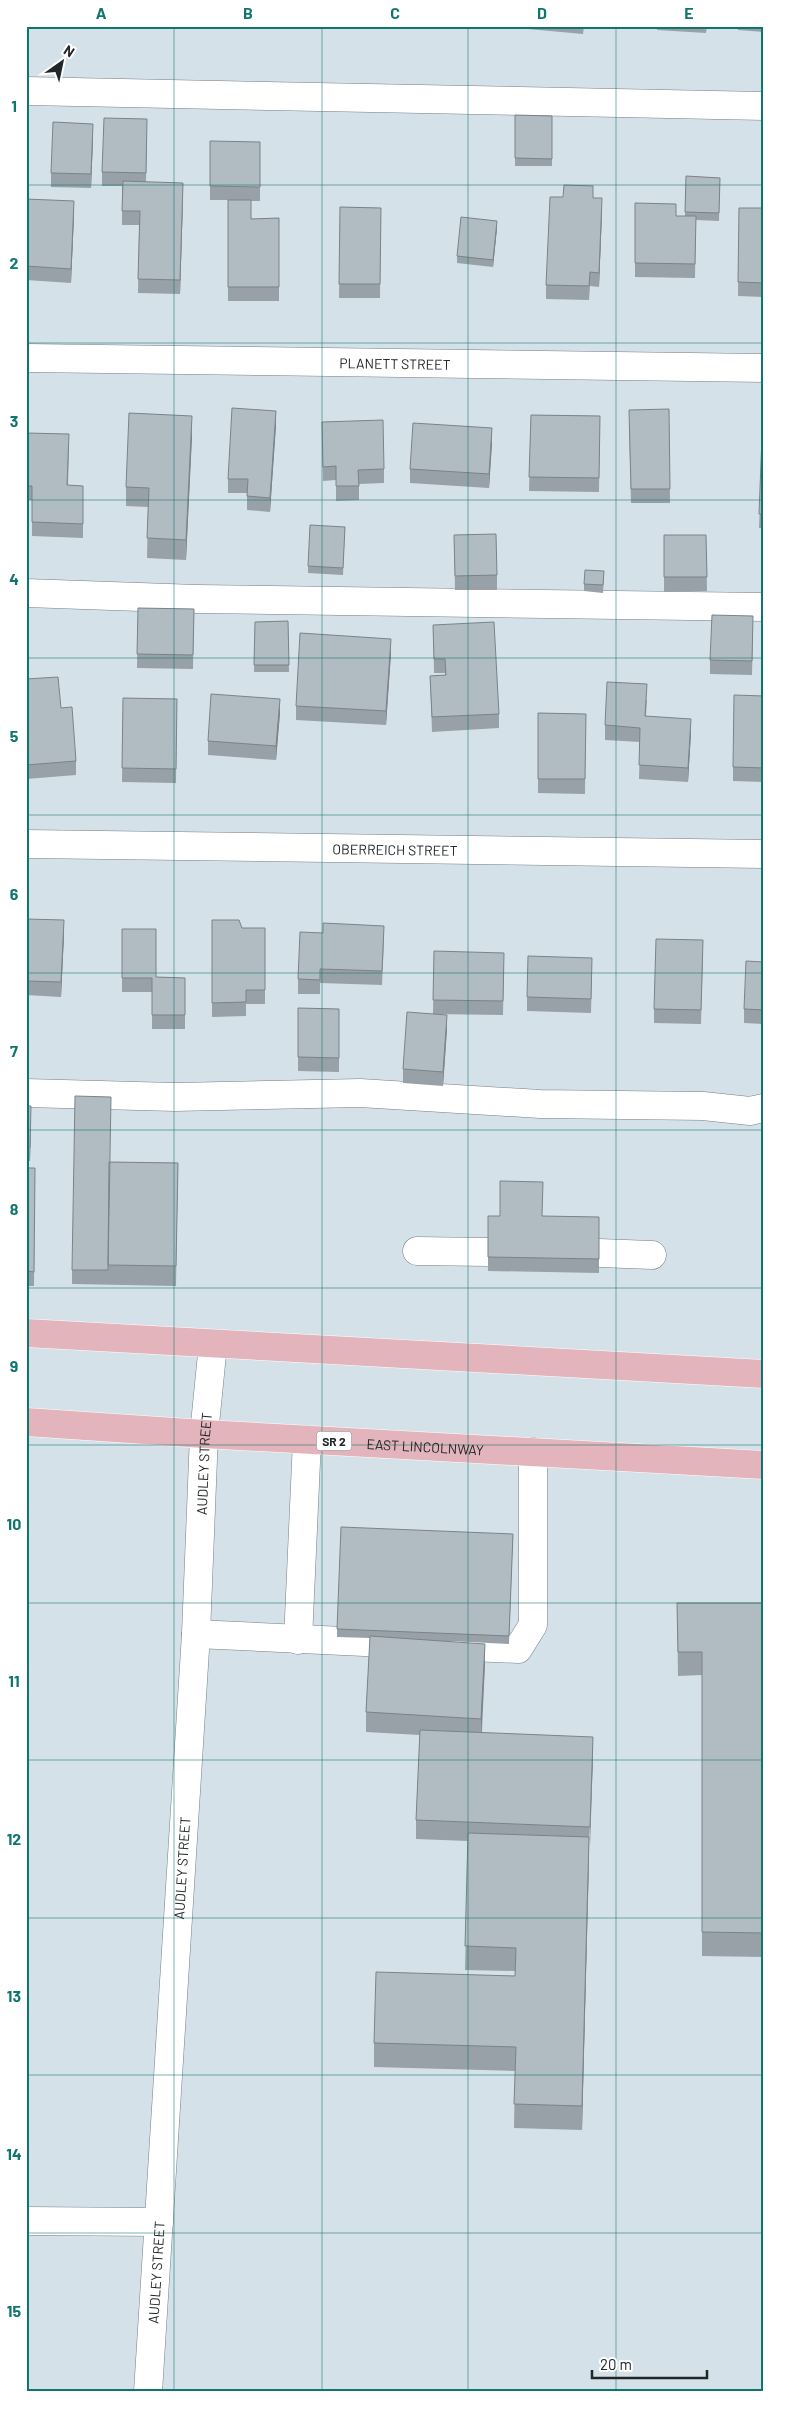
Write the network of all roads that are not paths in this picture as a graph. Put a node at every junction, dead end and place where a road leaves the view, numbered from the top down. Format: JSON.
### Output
{"nodes":[{"id":1,"x":26,"y":91,"type":"edge"},
{"id":2,"x":764,"y":106,"type":"edge"},
{"id":3,"x":26,"y":358,"type":"edge"},
{"id":4,"x":764,"y":368,"type":"edge"},
{"id":5,"x":26,"y":593,"type":"edge"},
{"id":6,"x":764,"y":607,"type":"edge"},
{"id":7,"x":26,"y":844,"type":"edge"},
{"id":8,"x":764,"y":854,"type":"edge"},
{"id":9,"x":26,"y":1092,"type":"edge"},
{"id":10,"x":764,"y":1108,"type":"edge"},
{"id":11,"x":417,"y":1251,"type":"dead end"},
{"id":12,"x":488,"y":1252,"type":"edge"},
{"id":13,"x":599,"y":1253,"type":"edge"},
{"id":14,"x":652,"y":1255,"type":"dead end"},
{"id":15,"x":26,"y":1334,"type":"edge"},
{"id":16,"x":214,"y":1344,"type":"junction"},
{"id":17,"x":764,"y":1374,"type":"edge"},
{"id":18,"x":26,"y":1422,"type":"edge"},
{"id":19,"x":204,"y":1434,"type":"junction"},
{"id":20,"x":307,"y":1440,"type":"junction"},
{"id":21,"x":532,"y":1452,"type":"junction"},
{"id":22,"x":764,"y":1465,"type":"edge"},
{"id":23,"x":196,"y":1634,"type":"junction"},
{"id":24,"x":298,"y":1640,"type":"junction"},
{"id":25,"x":26,"y":2221,"type":"edge"},
{"id":26,"x":159,"y":2222,"type":"junction"},
{"id":27,"x":148,"y":2392,"type":"edge"}],
"edges":[{"from":1,"to":2,"type":"street"},
{"from":3,"to":4,"type":"street","name":"PLANETT STREET"},
{"from":5,"to":6,"type":"street"},
{"from":7,"to":8,"type":"street","name":"OBERREICH STREET"},
{"from":9,"to":10,"type":"street"},
{"from":11,"to":12,"type":"street"},
{"from":13,"to":14,"type":"street"},
{"from":15,"to":16,"type":"main road"},
{"from":16,"to":17,"type":"main road"},
{"from":16,"to":19,"type":"street","name":"AUDLEY STREET"},
{"from":18,"to":19,"type":"main road","name":"EAST LINCOLNWAY","number":"SR 2"},
{"from":19,"to":20,"type":"main road","name":"EAST LINCOLNWAY","number":"SR 2"},
{"from":19,"to":23,"type":"street","name":"AUDLEY STREET"},
{"from":20,"to":21,"type":"main road","name":"EAST LINCOLNWAY","number":"SR 2"},
{"from":20,"to":24,"type":"street"},
{"from":21,"to":22,"type":"main road","name":"EAST LINCOLNWAY","number":"SR 2"},
{"from":21,"to":24,"type":"street"},
{"from":23,"to":24,"type":"street"},
{"from":23,"to":26,"type":"street","name":"AUDLEY STREET"},
{"from":25,"to":26,"type":"street"},
{"from":26,"to":27,"type":"street","name":"AUDLEY STREET"}]}
